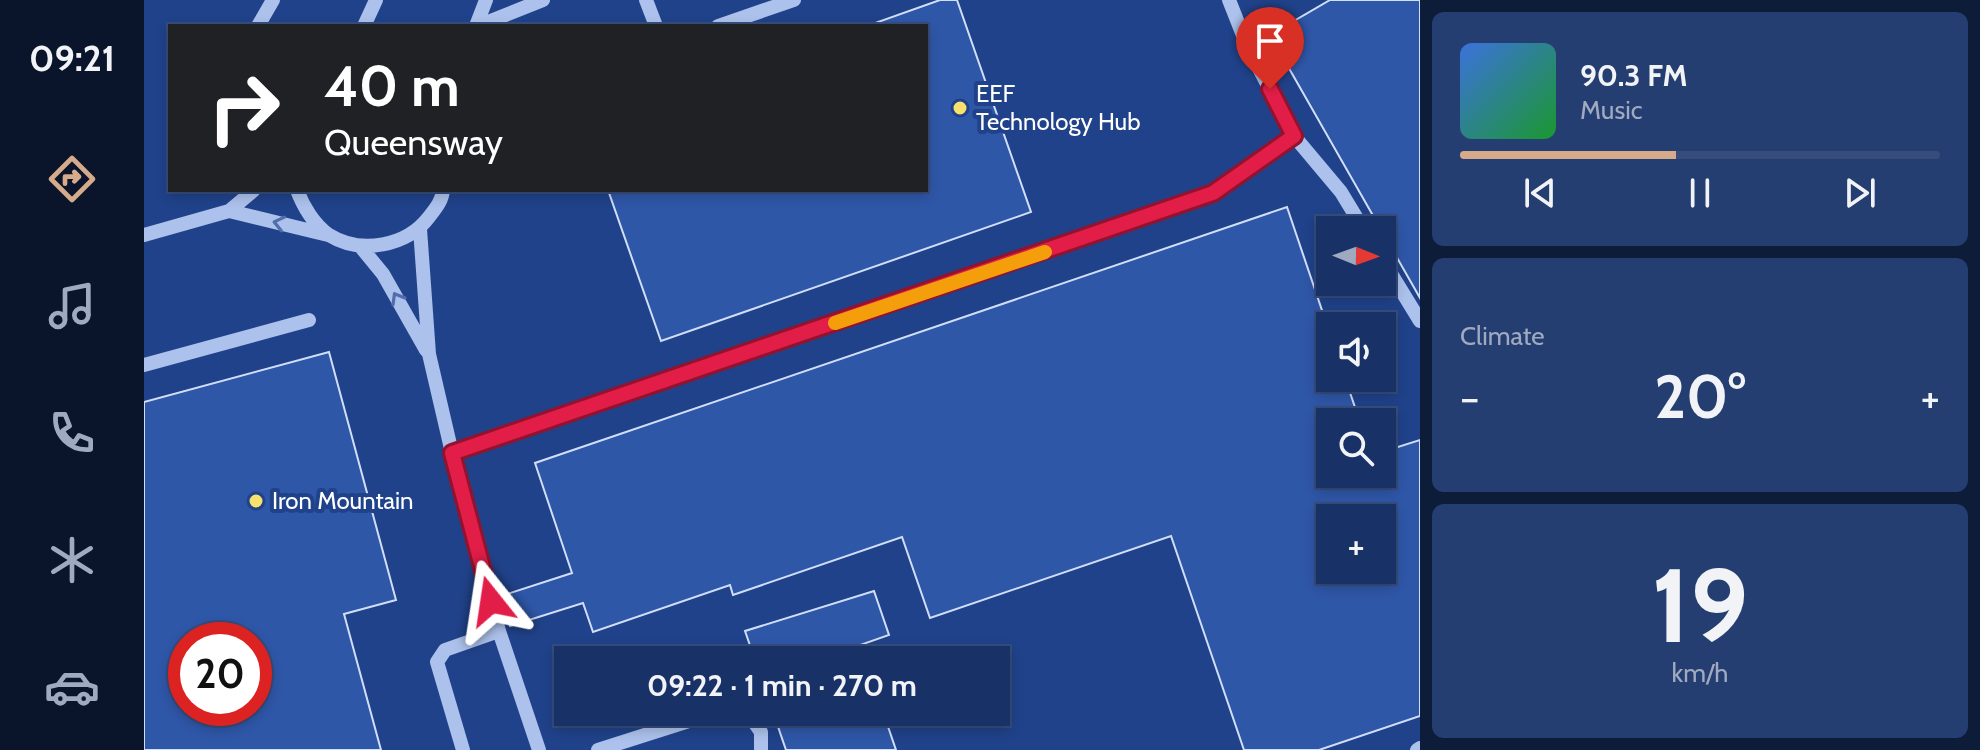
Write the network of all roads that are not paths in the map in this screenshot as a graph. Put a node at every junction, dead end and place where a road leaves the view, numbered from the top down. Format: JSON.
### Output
{"nodes":[{"id":1,"x":273,"y":0,"type":"edge"},
{"id":2,"x":376,"y":0,"type":"edge"},
{"id":3,"x":486,"y":0,"type":"edge"},
{"id":4,"x":543,"y":0,"type":"edge"},
{"id":5,"x":646,"y":0,"type":"edge"},
{"id":6,"x":794,"y":0,"type":"edge"},
{"id":7,"x":1229,"y":0,"type":"edge"},
{"id":8,"x":259,"y":24,"type":"edge"},
{"id":9,"x":366,"y":24,"type":"edge"},
{"id":10,"x":478,"y":24,"type":"edge"},
{"id":11,"x":482,"y":24,"type":"edge"},
{"id":12,"x":655,"y":24,"type":"edge"},
{"id":13,"x":724,"y":24,"type":"edge"},
{"id":14,"x":1294,"y":136,"type":"junction"},
{"id":15,"x":252,"y":192,"type":"edge"},
{"id":16,"x":298,"y":192,"type":"edge"},
{"id":17,"x":445,"y":193,"type":"edge"},
{"id":18,"x":229,"y":211,"type":"junction"},
{"id":19,"x":1356,"y":216,"type":"edge"},
{"id":20,"x":420,"y":229,"type":"junction"},
{"id":21,"x":144,"y":235,"type":"edge"},
{"id":22,"x":329,"y":235,"type":"junction"},
{"id":23,"x":360,"y":246,"type":"junction"},
{"id":24,"x":1396,"y":282,"type":"edge"},
{"id":25,"x":309,"y":320,"type":"dead end"},
{"id":26,"x":1420,"y":321,"type":"edge"},
{"id":27,"x":429,"y":354,"type":"junction"},
{"id":28,"x":144,"y":365,"type":"edge"},
{"id":29,"x":452,"y":453,"type":"junction"},
{"id":30,"x":499,"y":631,"type":"junction"},
{"id":31,"x":673,"y":726,"type":"edge"},
{"id":32,"x":757,"y":726,"type":"edge"},
{"id":33,"x":463,"y":750,"type":"edge"},
{"id":34,"x":539,"y":750,"type":"edge"},
{"id":35,"x":598,"y":750,"type":"edge"},
{"id":36,"x":761,"y":750,"type":"edge"}],
"edges":[{"from":1,"to":8,"type":"lane"},
{"from":2,"to":9,"type":"lane"},
{"from":3,"to":10,"type":"lane"},
{"from":4,"to":11,"type":"lane"},
{"from":5,"to":12,"type":"lane"},
{"from":6,"to":13,"type":"lane"},
{"from":7,"to":14,"type":"lane"},
{"from":14,"to":19,"type":"lane"},
{"from":14,"to":29,"type":"lane"},
{"from":15,"to":18,"type":"lane"},
{"from":16,"to":22,"type":"lane"},
{"from":17,"to":20,"type":"lane"},
{"from":18,"to":21,"type":"lane"},
{"from":22,"to":18,"type":"lane","one_way":true},
{"from":20,"to":23,"type":"lane"},
{"from":20,"to":27,"type":"lane"},
{"from":22,"to":23,"type":"lane"},
{"from":27,"to":23,"type":"lane","one_way":true},
{"from":24,"to":26,"type":"lane"},
{"from":25,"to":28,"type":"lane"},
{"from":27,"to":29,"type":"lane"},
{"from":29,"to":30,"type":"lane"},
{"from":30,"to":33,"type":"lane"},
{"from":30,"to":34,"type":"lane"},
{"from":31,"to":35,"type":"lane"},
{"from":32,"to":36,"type":"lane"}]}
